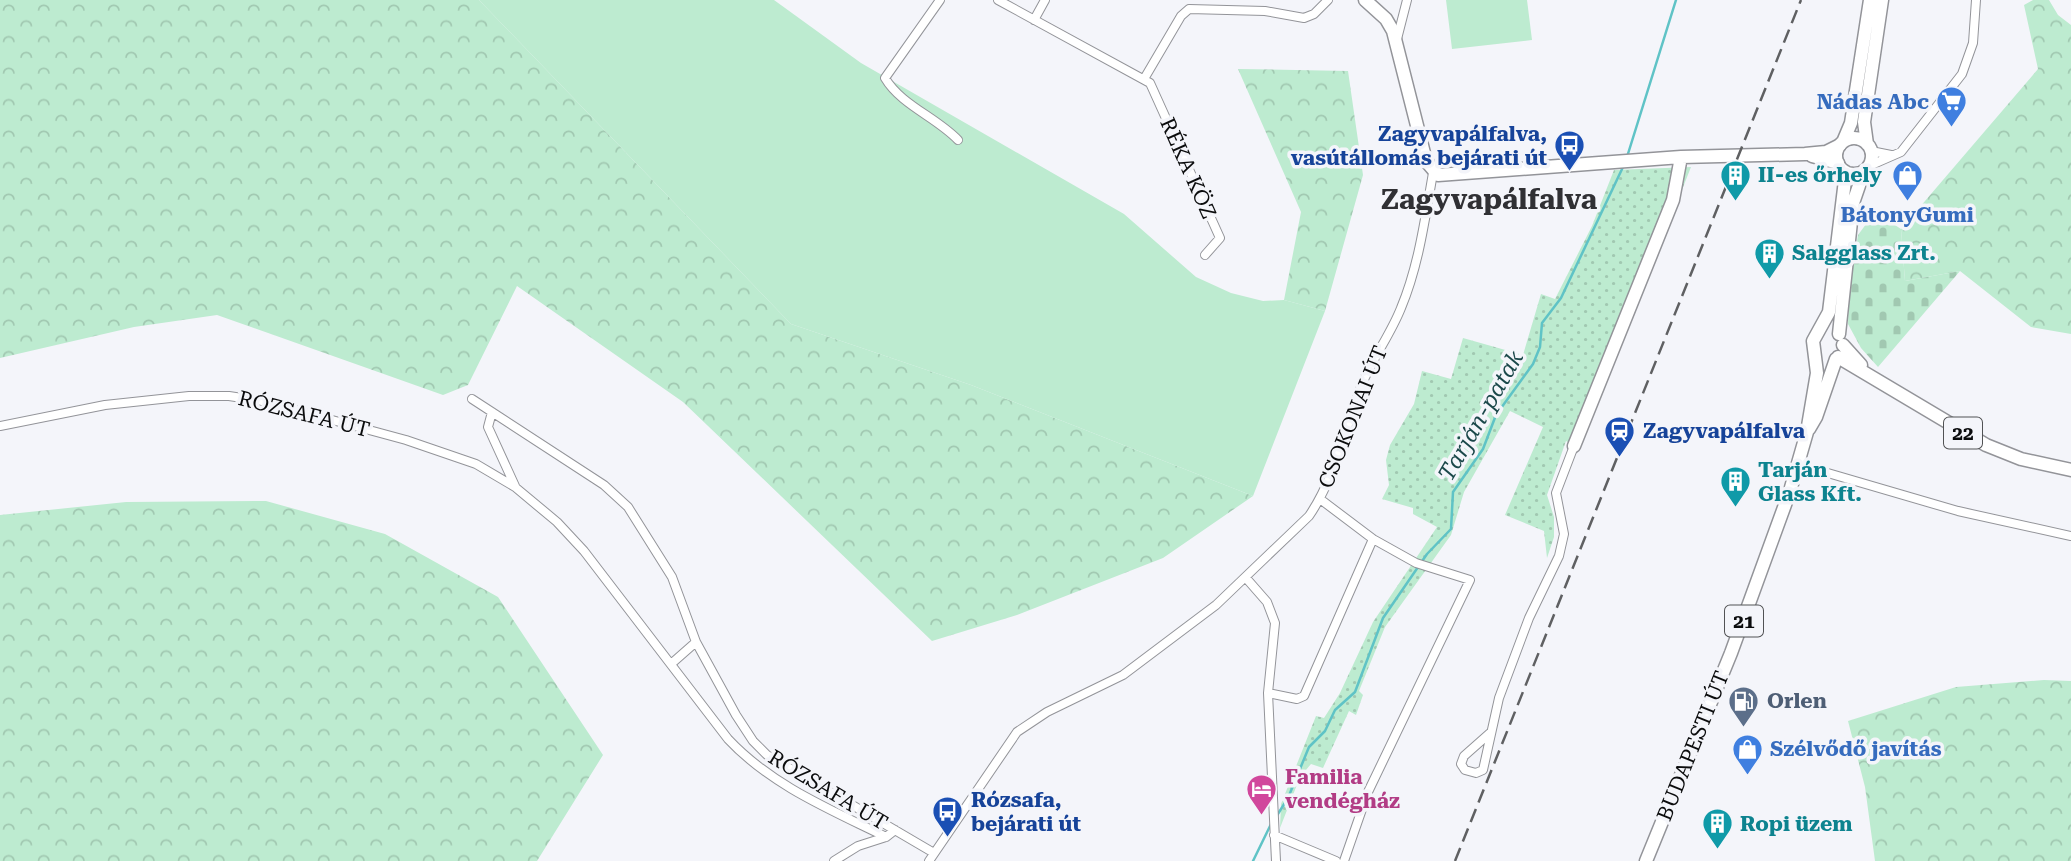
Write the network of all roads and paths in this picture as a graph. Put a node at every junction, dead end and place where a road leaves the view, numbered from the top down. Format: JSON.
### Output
{"nodes":[{"id":1,"x":940,"y":0,"type":"edge"},
{"id":2,"x":998,"y":0,"type":"edge"},
{"id":3,"x":1045,"y":0,"type":"edge"},
{"id":4,"x":1328,"y":0,"type":"edge"},
{"id":5,"x":1366,"y":0,"type":"edge"},
{"id":6,"x":1407,"y":0,"type":"edge"},
{"id":7,"x":1870,"y":0,"type":"edge"},
{"id":8,"x":1882,"y":0,"type":"edge"},
{"id":9,"x":1976,"y":0,"type":"edge"},
{"id":10,"x":1034,"y":20,"type":"junction"},
{"id":11,"x":1397,"y":39,"type":"junction"},
{"id":12,"x":1144,"y":79,"type":"junction"},
{"id":13,"x":958,"y":140,"type":"dead end"},
{"id":14,"x":1842,"y":144,"type":"junction"},
{"id":15,"x":1869,"y":147,"type":"junction"},
{"id":16,"x":1805,"y":155,"type":"junction"},
{"id":17,"x":1894,"y":156,"type":"junction"},
{"id":18,"x":1681,"y":158,"type":"junction"},
{"id":19,"x":1842,"y":167,"type":"junction"},
{"id":20,"x":1866,"y":169,"type":"junction"},
{"id":21,"x":1433,"y":173,"type":"junction"},
{"id":22,"x":1205,"y":255,"type":"dead end"},
{"id":23,"x":1819,"y":333,"type":"junction"},
{"id":24,"x":1839,"y":349,"type":"junction"},
{"id":25,"x":1816,"y":355,"type":"junction"},
{"id":26,"x":472,"y":399,"type":"dead end"},
{"id":27,"x":492,"y":412,"type":"junction"},
{"id":28,"x":0,"y":426,"type":"edge"},
{"id":29,"x":1807,"y":432,"type":"junction"},
{"id":30,"x":1574,"y":446,"type":"joint"},
{"id":31,"x":1797,"y":464,"type":"junction"},
{"id":32,"x":2071,"y":470,"type":"edge"},
{"id":33,"x":515,"y":487,"type":"junction"},
{"id":34,"x":1320,"y":499,"type":"junction"},
{"id":35,"x":2071,"y":536,"type":"edge"},
{"id":36,"x":1373,"y":539,"type":"junction"},
{"id":37,"x":1246,"y":578,"type":"junction"},
{"id":38,"x":695,"y":642,"type":"junction"},
{"id":39,"x":671,"y":664,"type":"junction"},
{"id":40,"x":1268,"y":693,"type":"junction"},
{"id":41,"x":1490,"y":733,"type":"junction"},
{"id":42,"x":895,"y":830,"type":"junction"},
{"id":43,"x":1274,"y":830,"type":"junction"},
{"id":44,"x":886,"y":837,"type":"junction"},
{"id":45,"x":931,"y":857,"type":"edge"},
{"id":46,"x":834,"y":861,"type":"edge"},
{"id":47,"x":1276,"y":861,"type":"edge"},
{"id":48,"x":1336,"y":861,"type":"edge"},
{"id":49,"x":1344,"y":861,"type":"edge"},
{"id":50,"x":1646,"y":861,"type":"edge"}],
"edges":[{"from":1,"to":13,"type":"street"},
{"from":2,"to":10,"type":"street"},
{"from":3,"to":10,"type":"street"},
{"from":4,"to":12,"type":"street"},
{"from":5,"to":11,"type":"main road"},
{"from":6,"to":11,"type":"street"},
{"from":7,"to":14,"type":"main road","number":"21"},
{"from":8,"to":15,"type":"main road","number":"21"},
{"from":9,"to":17,"type":"street"},
{"from":10,"to":12,"type":"street"},
{"from":11,"to":21,"type":"main road"},
{"from":12,"to":22,"type":"street","name":"RÉKA KÖZ"},
{"from":14,"to":15,"type":"main road"},
{"from":14,"to":16,"type":"main road"},
{"from":14,"to":19,"type":"main road","number":"21"},
{"from":15,"to":17,"type":"street"},
{"from":15,"to":20,"type":"main road","number":"21"},
{"from":16,"to":18,"type":"main road"},
{"from":16,"to":19,"type":"main road"},
{"from":17,"to":20,"type":"street"},
{"from":18,"to":21,"type":"main road"},
{"from":18,"to":30,"type":"main road"},
{"from":19,"to":20,"type":"main road"},
{"from":19,"to":23,"type":"main road","number":"21"},
{"from":20,"to":24,"type":"main road","name":"BUDAPESTI ÚT","number":"21"},
{"from":21,"to":34,"type":"street","name":"CSOKONAI ÚT"},
{"from":23,"to":24,"type":"main road"},
{"from":23,"to":25,"type":"main road","number":"21"},
{"from":24,"to":25,"type":"main road"},
{"from":24,"to":29,"type":"main road","name":"BUDAPESTI ÚT","number":"21"},
{"from":24,"to":32,"type":"main road","number":"22"},
{"from":25,"to":29,"type":"main road","name":"BUDAPESTI ÚT","number":"21"},
{"from":26,"to":27,"type":"street","name":"RÓZSAFA ÚT"},
{"from":27,"to":33,"type":"street","name":"RÓZSAFA ÚT"},
{"from":27,"to":38,"type":"street","name":"RÓZSAFA ÚT"},
{"from":28,"to":33,"type":"street","name":"RÓZSAFA ÚT"},
{"from":29,"to":31,"type":"main road","name":"BUDAPESTI ÚT","number":"21"},
{"from":30,"to":41,"type":"street"},
{"from":31,"to":35,"type":"street"},
{"from":31,"to":50,"type":"main road","name":"BUDAPESTI ÚT","number":"21"},
{"from":33,"to":39,"type":"street","name":"RÓZSAFA ÚT"},
{"from":34,"to":36,"type":"street"},
{"from":34,"to":37,"type":"street","name":"CSOKONAI ÚT"},
{"from":36,"to":40,"type":"street"},
{"from":36,"to":49,"type":"street"},
{"from":37,"to":40,"type":"street"},
{"from":37,"to":45,"type":"street","name":"CSOKONAI ÚT"},
{"from":38,"to":39,"type":"street"},
{"from":38,"to":42,"type":"street","name":"RÓZSAFA ÚT"},
{"from":39,"to":44,"type":"street","name":"RÓZSAFA ÚT"},
{"from":40,"to":43,"type":"street"},
{"from":41,"to":41,"type":"street"},
{"from":42,"to":44,"type":"street","name":"RÓZSAFA ÚT"},
{"from":42,"to":45,"type":"street","name":"RÓZSAFA ÚT"},
{"from":43,"to":47,"type":"street"},
{"from":43,"to":48,"type":"street"},
{"from":44,"to":46,"type":"street"}]}
